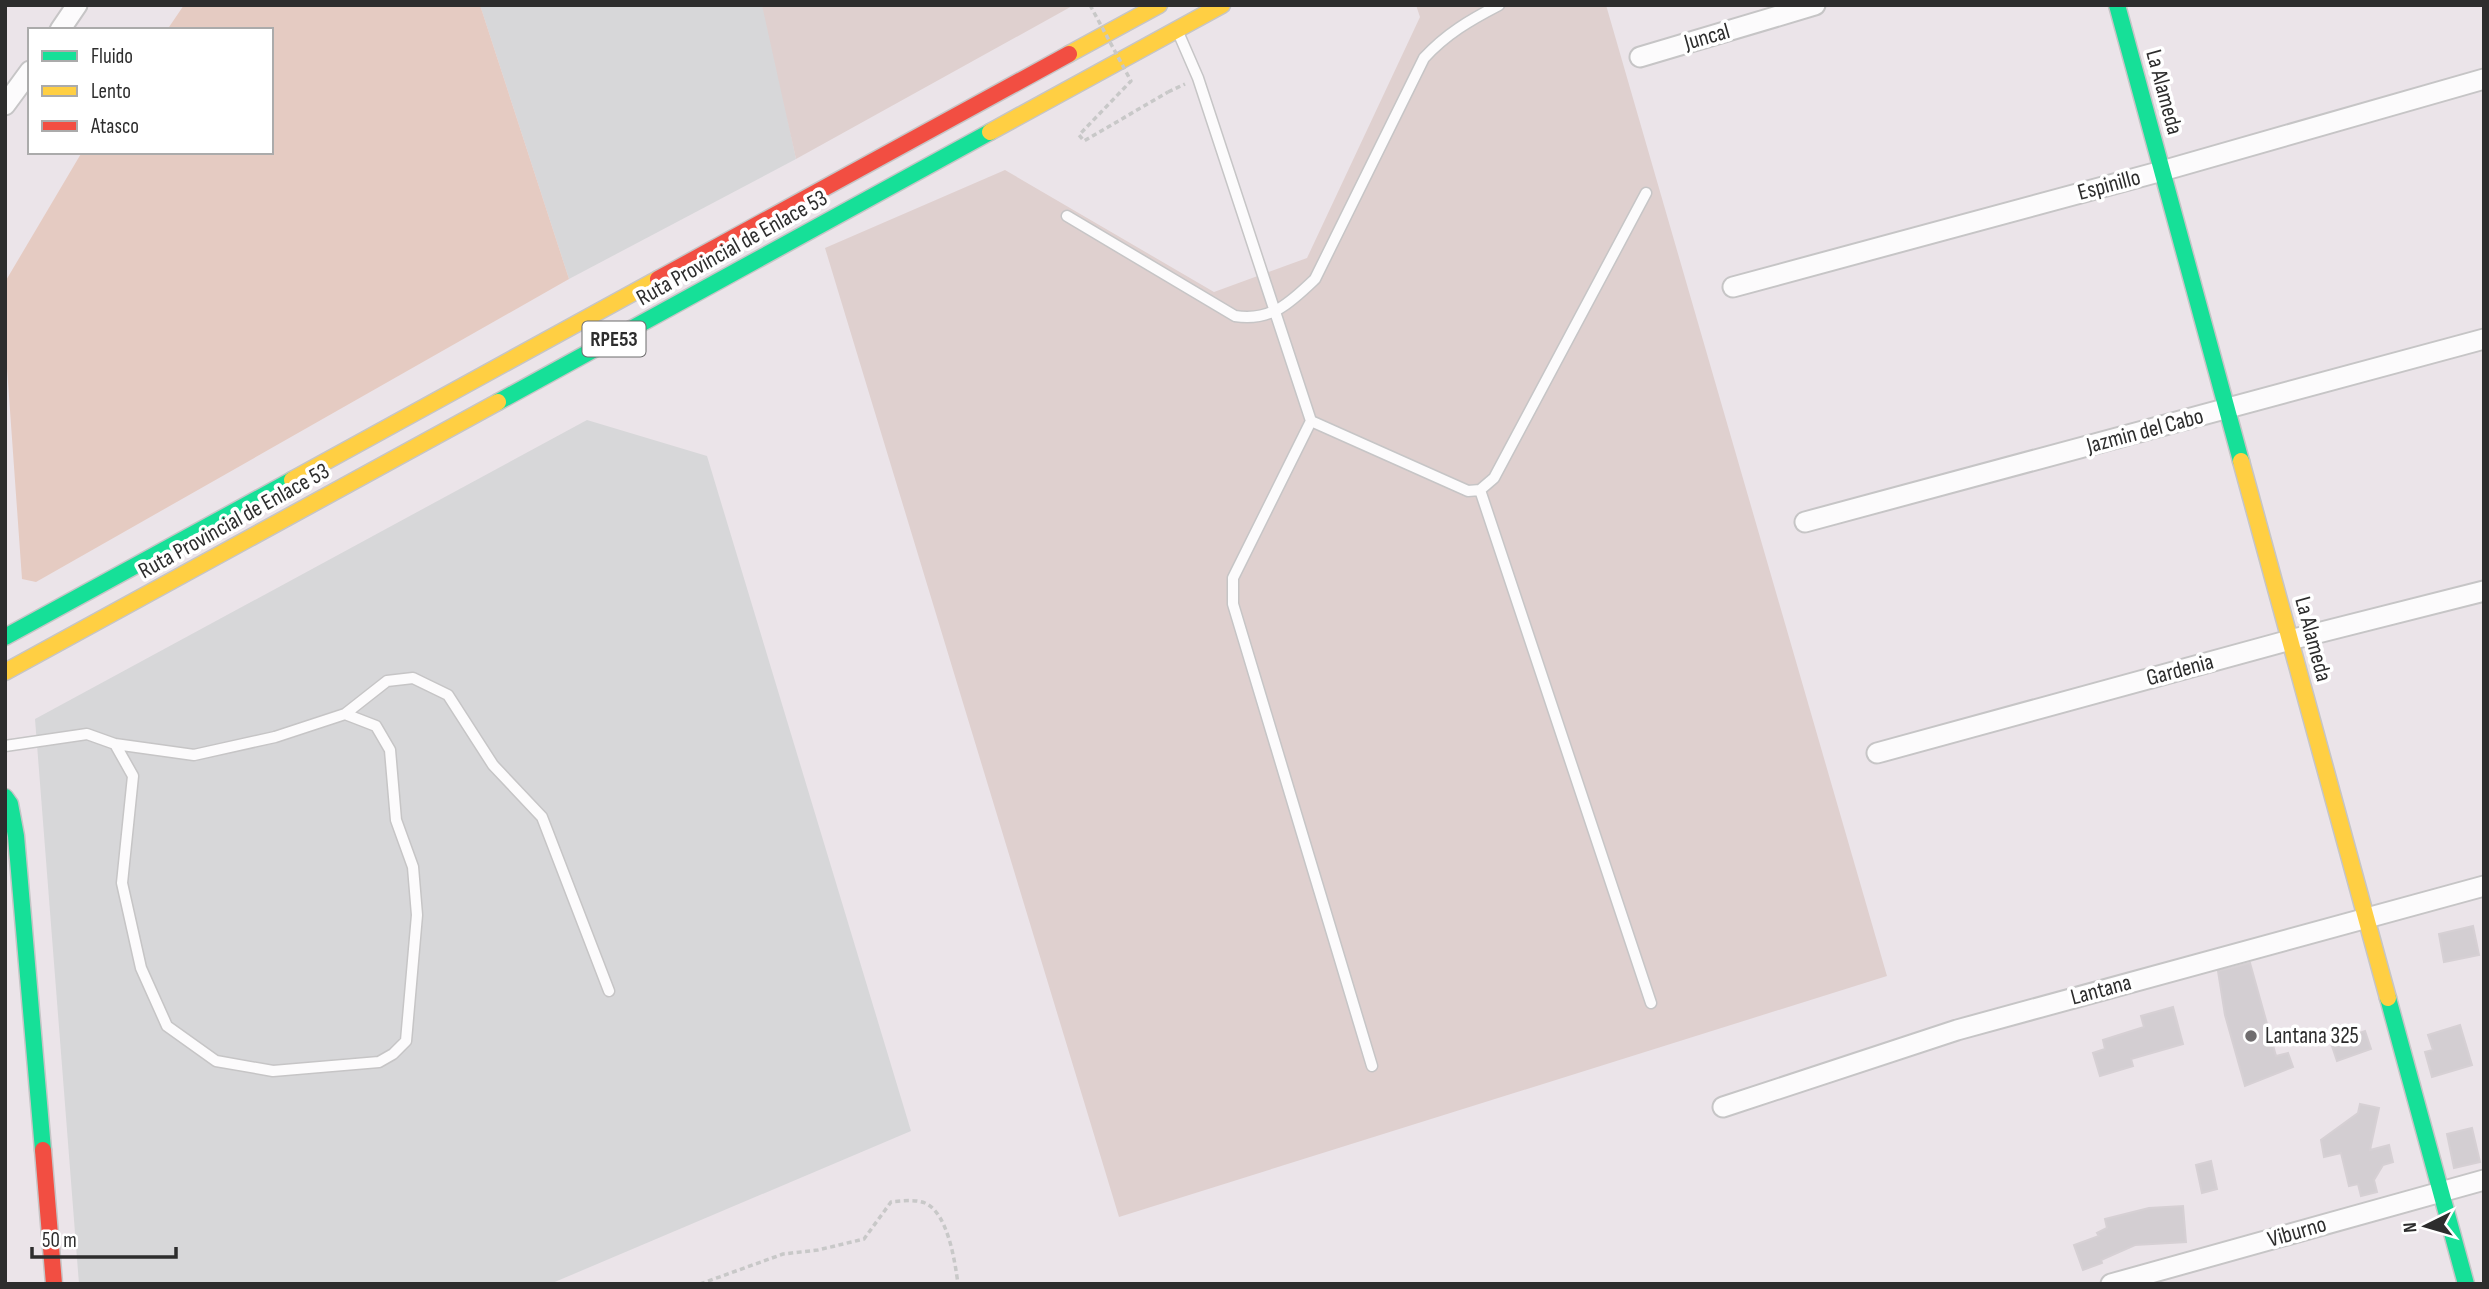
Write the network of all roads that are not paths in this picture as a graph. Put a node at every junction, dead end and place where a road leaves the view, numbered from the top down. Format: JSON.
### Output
{"nodes":[{"id":1,"x":77,"y":5,"type":"edge"},
{"id":2,"x":1159,"y":5,"type":"edge"},
{"id":3,"x":1222,"y":5,"type":"edge"},
{"id":4,"x":1499,"y":5,"type":"edge"},
{"id":5,"x":1815,"y":5,"type":"edge"},
{"id":6,"x":2117,"y":5,"type":"edge"},
{"id":7,"x":61,"y":28,"type":"edge"},
{"id":8,"x":1177,"y":30,"type":"junction"},
{"id":9,"x":1640,"y":57,"type":"dead end"},
{"id":10,"x":28,"y":74,"type":"edge"},
{"id":11,"x":2484,"y":79,"type":"edge"},
{"id":12,"x":5,"y":105,"type":"edge"},
{"id":13,"x":2162,"y":171,"type":"junction"},
{"id":14,"x":1646,"y":193,"type":"dead end"},
{"id":15,"x":1067,"y":216,"type":"dead end"},
{"id":16,"x":1733,"y":287,"type":"dead end"},
{"id":17,"x":1275,"y":313,"type":"junction"},
{"id":18,"x":2484,"y":339,"type":"edge"},
{"id":19,"x":2227,"y":409,"type":"junction"},
{"id":20,"x":1311,"y":421,"type":"junction"},
{"id":21,"x":1480,"y":489,"type":"junction"},
{"id":22,"x":1805,"y":522,"type":"dead end"},
{"id":23,"x":2484,"y":591,"type":"edge"},
{"id":24,"x":5,"y":637,"type":"edge"},
{"id":25,"x":2290,"y":640,"type":"junction"},
{"id":26,"x":5,"y":672,"type":"edge"},
{"id":27,"x":345,"y":714,"type":"junction"},
{"id":28,"x":115,"y":744,"type":"junction"},
{"id":29,"x":5,"y":746,"type":"edge"},
{"id":30,"x":1877,"y":753,"type":"dead end"},
{"id":31,"x":5,"y":797,"type":"edge"},
{"id":32,"x":2484,"y":886,"type":"edge"},
{"id":33,"x":2366,"y":917,"type":"junction"},
{"id":34,"x":608,"y":991,"type":"dead end"},
{"id":35,"x":1651,"y":1003,"type":"dead end"},
{"id":36,"x":1372,"y":1066,"type":"dead end"},
{"id":37,"x":1723,"y":1107,"type":"dead end"},
{"id":38,"x":2484,"y":1180,"type":"edge"},
{"id":39,"x":2441,"y":1192,"type":"junction"},
{"id":40,"x":54,"y":1284,"type":"edge"},
{"id":41,"x":2111,"y":1284,"type":"edge"},
{"id":42,"x":2466,"y":1284,"type":"edge"}],
"edges":[{"from":1,"to":7,"type":"street"},
{"from":2,"to":24,"type":"main road","name":"Ruta Provincial de Enlace 53","number":"RPE53"},
{"from":3,"to":8,"type":"main road","name":"Ruta Provincial de Enlace 53","number":"RPE53"},
{"from":4,"to":17,"type":"lane"},
{"from":5,"to":9,"type":"street","name":"Juncal"},
{"from":6,"to":13,"type":"main road","name":"La Alameda"},
{"from":8,"to":17,"type":"lane"},
{"from":8,"to":26,"type":"main road","name":"Ruta Provincial de Enlace 53","number":"RPE53"},
{"from":10,"to":12,"type":"street"},
{"from":11,"to":13,"type":"street","name":"Espinillo"},
{"from":13,"to":16,"type":"street","name":"Espinillo"},
{"from":13,"to":19,"type":"main road","name":"La Alameda"},
{"from":14,"to":21,"type":"lane"},
{"from":15,"to":17,"type":"lane"},
{"from":17,"to":20,"type":"lane"},
{"from":18,"to":19,"type":"street","name":"Jazmin del Cabo"},
{"from":19,"to":22,"type":"street","name":"Jazmin del Cabo"},
{"from":19,"to":25,"type":"main road","name":"La Alameda"},
{"from":20,"to":21,"type":"lane"},
{"from":20,"to":36,"type":"lane"},
{"from":21,"to":35,"type":"lane"},
{"from":23,"to":25,"type":"street","name":"Gardenia"},
{"from":25,"to":30,"type":"street","name":"Gardenia"},
{"from":25,"to":33,"type":"main road","name":"La Alameda"},
{"from":27,"to":28,"type":"lane"},
{"from":27,"to":28,"type":"lane"},
{"from":27,"to":34,"type":"lane"},
{"from":28,"to":29,"type":"lane"},
{"from":31,"to":40,"type":"main road"},
{"from":32,"to":33,"type":"street","name":"Lantana"},
{"from":33,"to":37,"type":"street","name":"Lantana"},
{"from":33,"to":39,"type":"main road","name":"La Alameda"},
{"from":38,"to":39,"type":"street","name":"Viburno"},
{"from":39,"to":41,"type":"street","name":"Viburno"},
{"from":39,"to":42,"type":"main road","name":"La Alameda"}]}
